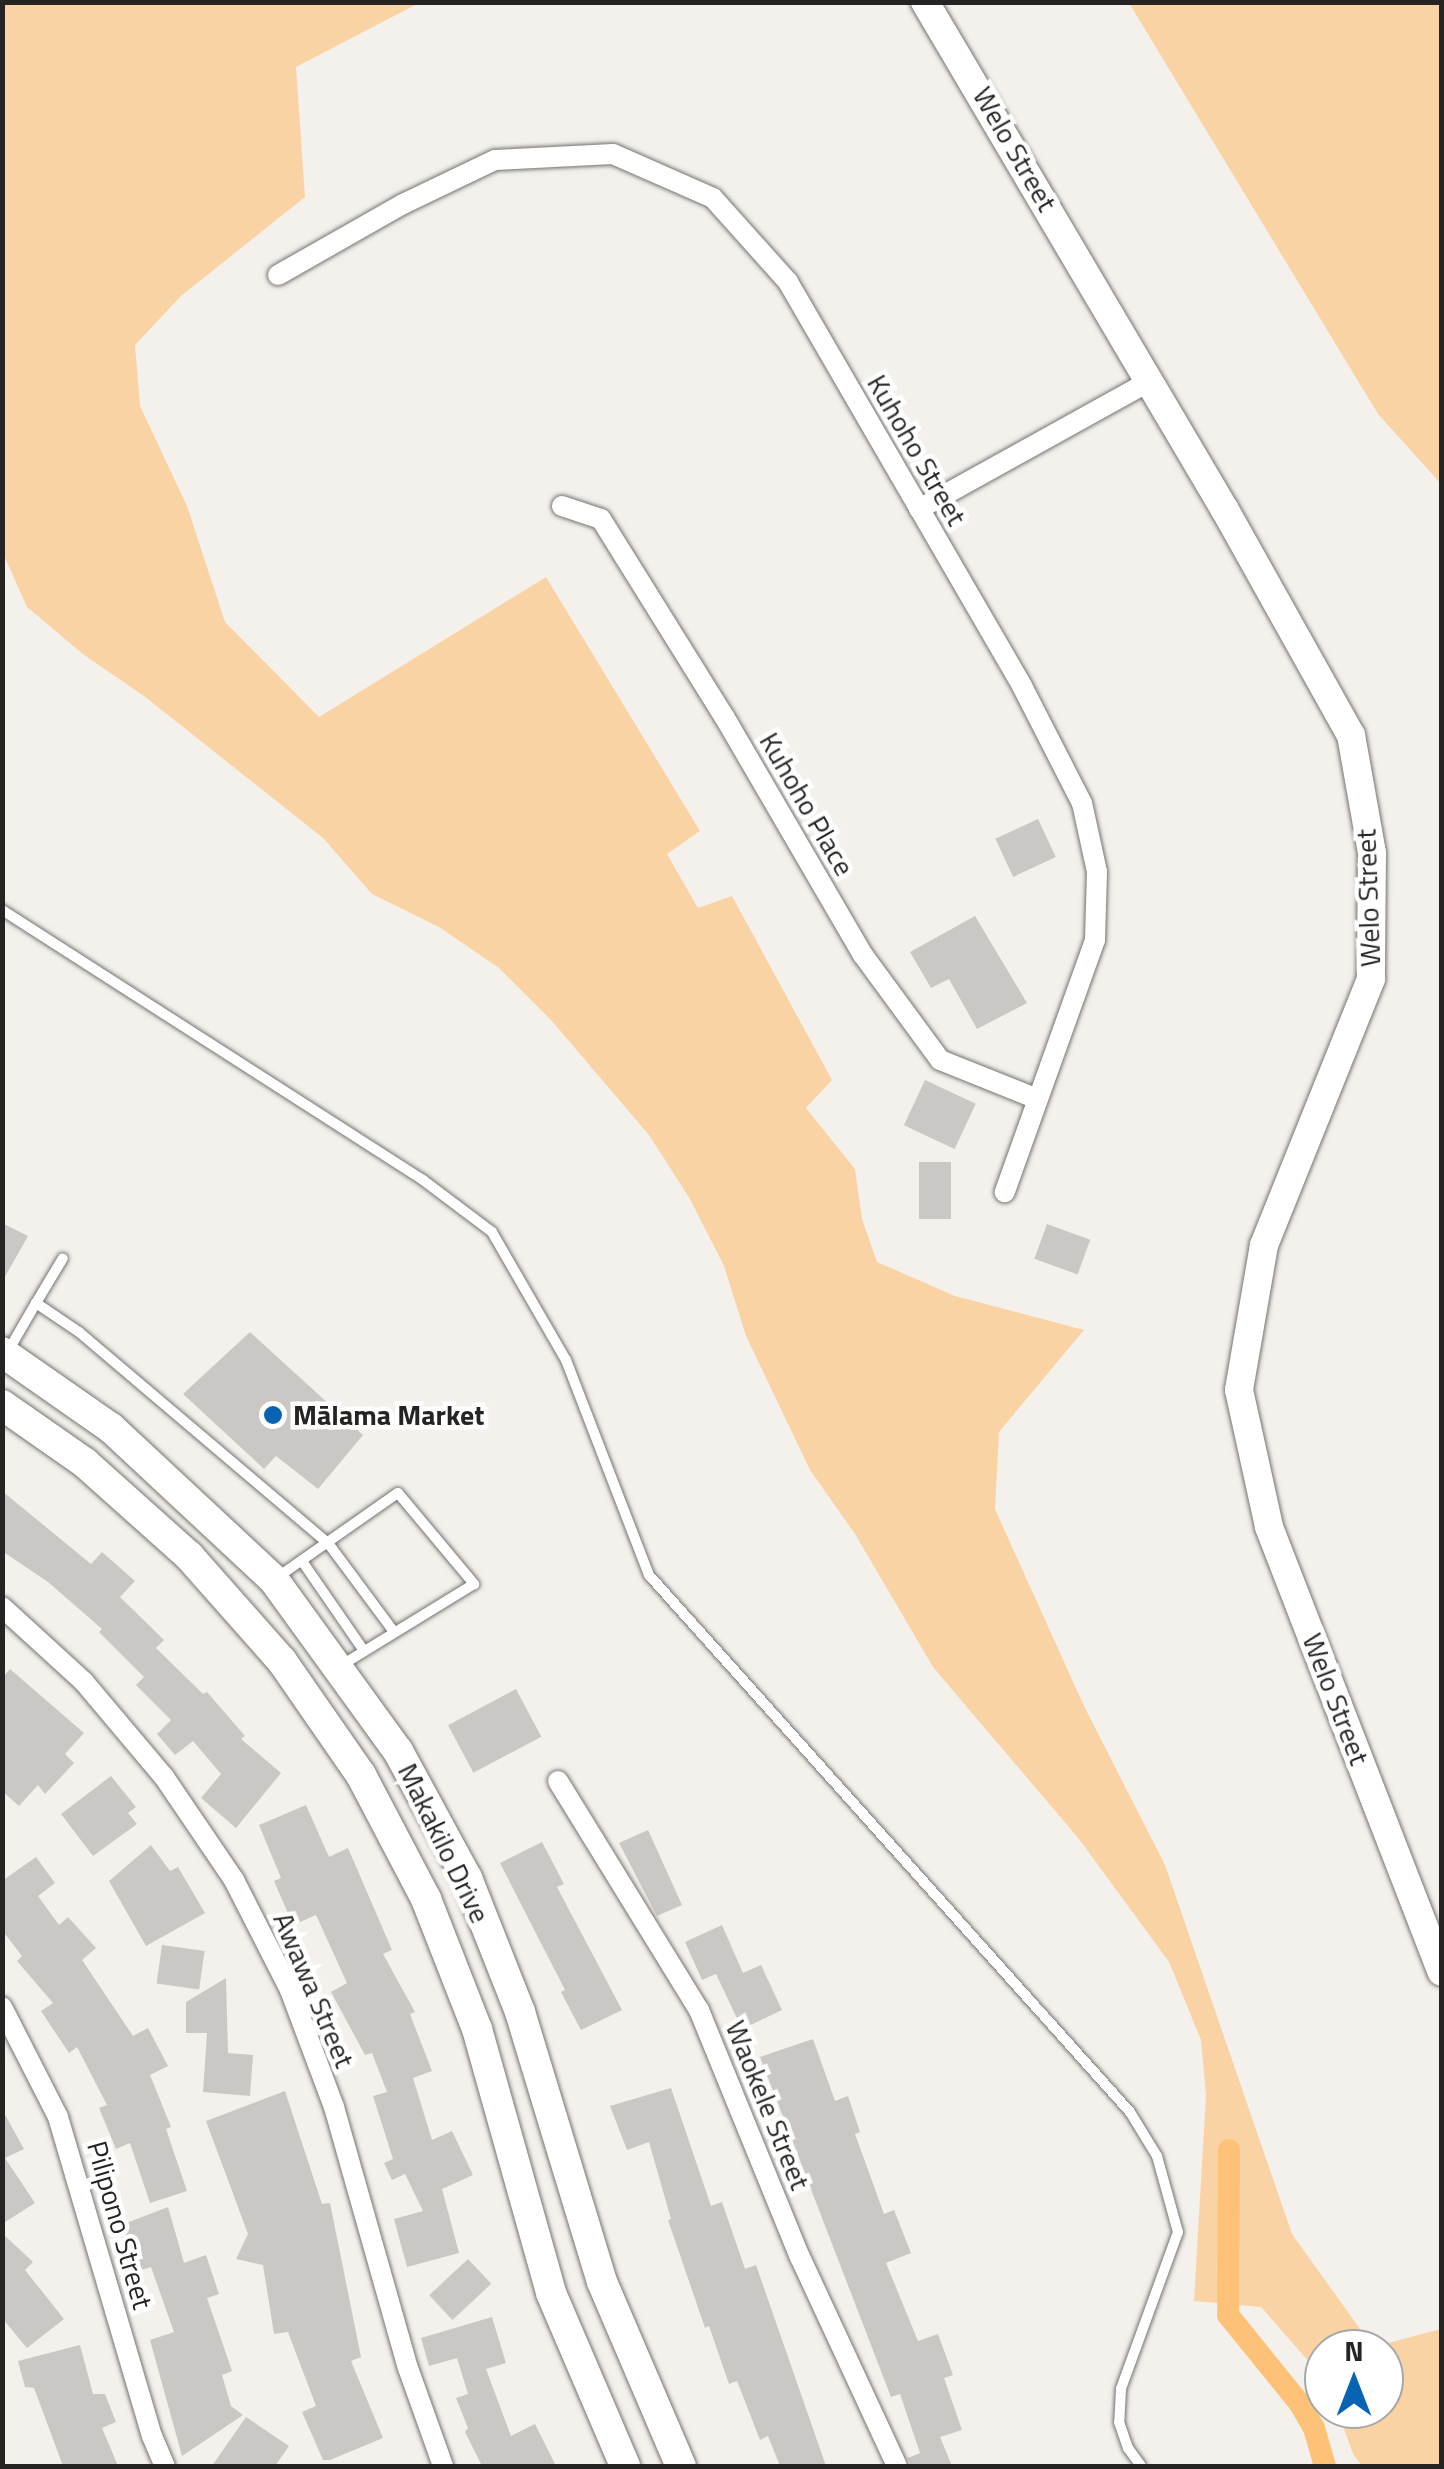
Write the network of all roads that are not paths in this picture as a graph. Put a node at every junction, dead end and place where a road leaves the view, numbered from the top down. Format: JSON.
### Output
{"nodes":[{"id":1,"x":925,"y":2,"type":"edge"},
{"id":2,"x":278,"y":276,"type":"dead end"},
{"id":3,"x":1150,"y":381,"type":"junction"},
{"id":4,"x":562,"y":506,"type":"dead end"},
{"id":5,"x":919,"y":508,"type":"junction"},
{"id":6,"x":2,"y":910,"type":"edge"},
{"id":7,"x":1035,"y":1098,"type":"junction"},
{"id":8,"x":1005,"y":1192,"type":"dead end"},
{"id":9,"x":63,"y":1258,"type":"dead end"},
{"id":10,"x":36,"y":1303,"type":"junction"},
{"id":11,"x":4,"y":1356,"type":"edge"},
{"id":12,"x":2,"y":1405,"type":"edge"},
{"id":13,"x":328,"y":1544,"type":"junction"},
{"id":14,"x":302,"y":1561,"type":"junction"},
{"id":15,"x":274,"y":1580,"type":"junction"},
{"id":16,"x":2,"y":1607,"type":"edge"},
{"id":17,"x":394,"y":1632,"type":"junction"},
{"id":18,"x":352,"y":1659,"type":"junction"},
{"id":19,"x":558,"y":1780,"type":"dead end"},
{"id":20,"x":1442,"y":1972,"type":"edge"},
{"id":21,"x":2,"y":2007,"type":"edge"},
{"id":22,"x":165,"y":2466,"type":"edge"},
{"id":23,"x":443,"y":2466,"type":"edge"},
{"id":24,"x":625,"y":2466,"type":"edge"},
{"id":25,"x":681,"y":2466,"type":"edge"},
{"id":26,"x":896,"y":2466,"type":"edge"},
{"id":27,"x":1141,"y":2466,"type":"edge"}],
"edges":[{"from":1,"to":3,"type":"street","name":"Welo Street"},
{"from":2,"to":5,"type":"street","name":"Kuhoho Street"},
{"from":3,"to":5,"type":"street"},
{"from":3,"to":20,"type":"street","name":"Welo Street"},
{"from":4,"to":7,"type":"street","name":"Kuhoho Place"},
{"from":5,"to":7,"type":"street","name":"Kuhoho Street"},
{"from":6,"to":27,"type":"lane"},
{"from":7,"to":8,"type":"street","name":"Kuhoho Street"},
{"from":9,"to":10,"type":"lane"},
{"from":10,"to":11,"type":"lane"},
{"from":10,"to":13,"type":"lane"},
{"from":11,"to":15,"type":"main road","name":"Makakilo Drive"},
{"from":12,"to":24,"type":"main road","name":"Makakilo Drive"},
{"from":13,"to":14,"type":"lane"},
{"from":13,"to":17,"type":"lane"},
{"from":13,"to":17,"type":"lane"},
{"from":14,"to":15,"type":"lane"},
{"from":14,"to":18,"type":"lane"},
{"from":15,"to":18,"type":"main road","name":"Makakilo Drive"},
{"from":16,"to":23,"type":"street","name":"Awawa Street"},
{"from":17,"to":18,"type":"lane"},
{"from":18,"to":25,"type":"main road","name":"Makakilo Drive"},
{"from":19,"to":26,"type":"street","name":"Waokele Street"},
{"from":21,"to":22,"type":"street","name":"Pilipono Street"}]}
